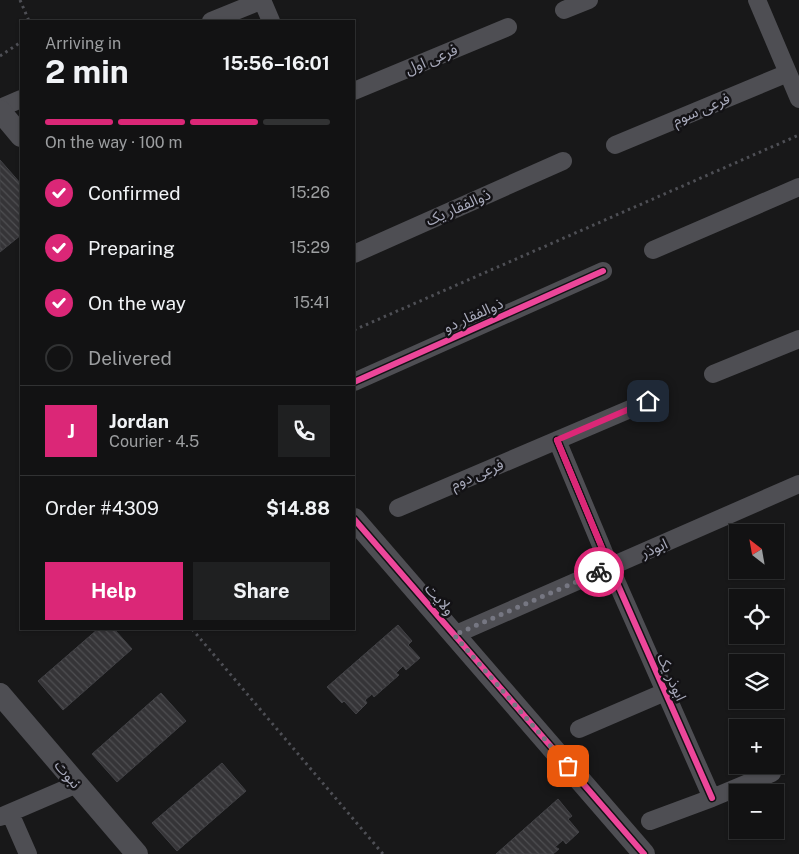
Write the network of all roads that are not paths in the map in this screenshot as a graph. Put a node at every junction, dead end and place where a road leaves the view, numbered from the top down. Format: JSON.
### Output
{"nodes":[{"id":1,"x":262,"y":0,"type":"edge"},
{"id":2,"x":589,"y":0,"type":"edge"},
{"id":3,"x":757,"y":0,"type":"edge"},
{"id":4,"x":564,"y":10,"type":"dead end"},
{"id":5,"x":213,"y":20,"type":"edge"},
{"id":6,"x":271,"y":20,"type":"edge"},
{"id":7,"x":508,"y":27,"type":"dead end"},
{"id":8,"x":788,"y":73,"type":"junction"},
{"id":9,"x":355,"y":92,"type":"edge"},
{"id":10,"x":799,"y":99,"type":"edge"},
{"id":11,"x":20,"y":100,"type":"edge"},
{"id":12,"x":0,"y":110,"type":"edge"},
{"id":13,"x":20,"y":135,"type":"edge"},
{"id":14,"x":615,"y":145,"type":"dead end"},
{"id":15,"x":563,"y":161,"type":"dead end"},
{"id":16,"x":799,"y":187,"type":"edge"},
{"id":17,"x":653,"y":250,"type":"dead end"},
{"id":18,"x":355,"y":254,"type":"edge"},
{"id":19,"x":603,"y":271,"type":"dead end"},
{"id":20,"x":799,"y":339,"type":"edge"},
{"id":21,"x":713,"y":374,"type":"dead end"},
{"id":22,"x":355,"y":382,"type":"edge"},
{"id":23,"x":648,"y":401,"type":"dead end"},
{"id":24,"x":557,"y":440,"type":"junction"},
{"id":25,"x":799,"y":484,"type":"edge"},
{"id":26,"x":398,"y":508,"type":"dead end"},
{"id":27,"x":355,"y":520,"type":"edge"},
{"id":28,"x":610,"y":567,"type":"junction"},
{"id":29,"x":454,"y":635,"type":"junction"},
{"id":30,"x":665,"y":692,"type":"junction"},
{"id":31,"x":0,"y":694,"type":"edge"},
{"id":32,"x":579,"y":729,"type":"dead end"},
{"id":33,"x":767,"y":774,"type":"edge"},
{"id":34,"x":77,"y":784,"type":"junction"},
{"id":35,"x":712,"y":798,"type":"junction"},
{"id":36,"x":5,"y":815,"type":"edge"},
{"id":37,"x":650,"y":821,"type":"dead end"},
{"id":38,"x":28,"y":854,"type":"edge"},
{"id":39,"x":136,"y":854,"type":"edge"},
{"id":40,"x":644,"y":854,"type":"edge"}],
"edges":[{"from":1,"to":5,"type":"street"},
{"from":1,"to":6,"type":"street"},
{"from":2,"to":4,"type":"street"},
{"from":3,"to":8,"type":"street"},
{"from":7,"to":9,"type":"street","name":"فرعی اول"},
{"from":8,"to":10,"type":"street"},
{"from":8,"to":14,"type":"street","name":"فرعی سوم"},
{"from":11,"to":12,"type":"street"},
{"from":12,"to":13,"type":"street"},
{"from":15,"to":18,"type":"street","name":"ذوالفقار یک"},
{"from":16,"to":17,"type":"street"},
{"from":19,"to":22,"type":"street","name":"ذوالفقار دو"},
{"from":20,"to":21,"type":"street"},
{"from":23,"to":24,"type":"street"},
{"from":24,"to":26,"type":"street","name":"فرعی دوم"},
{"from":24,"to":28,"type":"street","name":"ابوذر یک"},
{"from":25,"to":28,"type":"street","name":"ابوذر"},
{"from":27,"to":29,"type":"street","name":"ولایت"},
{"from":28,"to":29,"type":"street","name":"ابوذر"},
{"from":28,"to":30,"type":"street","name":"ابوذر یک"},
{"from":29,"to":40,"type":"street","name":"ولایت"},
{"from":30,"to":32,"type":"street"},
{"from":30,"to":35,"type":"street","name":"ابوذر یک"},
{"from":31,"to":34,"type":"street","name":"نبوت"},
{"from":33,"to":35,"type":"street"},
{"from":34,"to":36,"type":"street"},
{"from":34,"to":39,"type":"street","name":"نبوت"},
{"from":35,"to":37,"type":"street"},
{"from":36,"to":38,"type":"street"}]}
